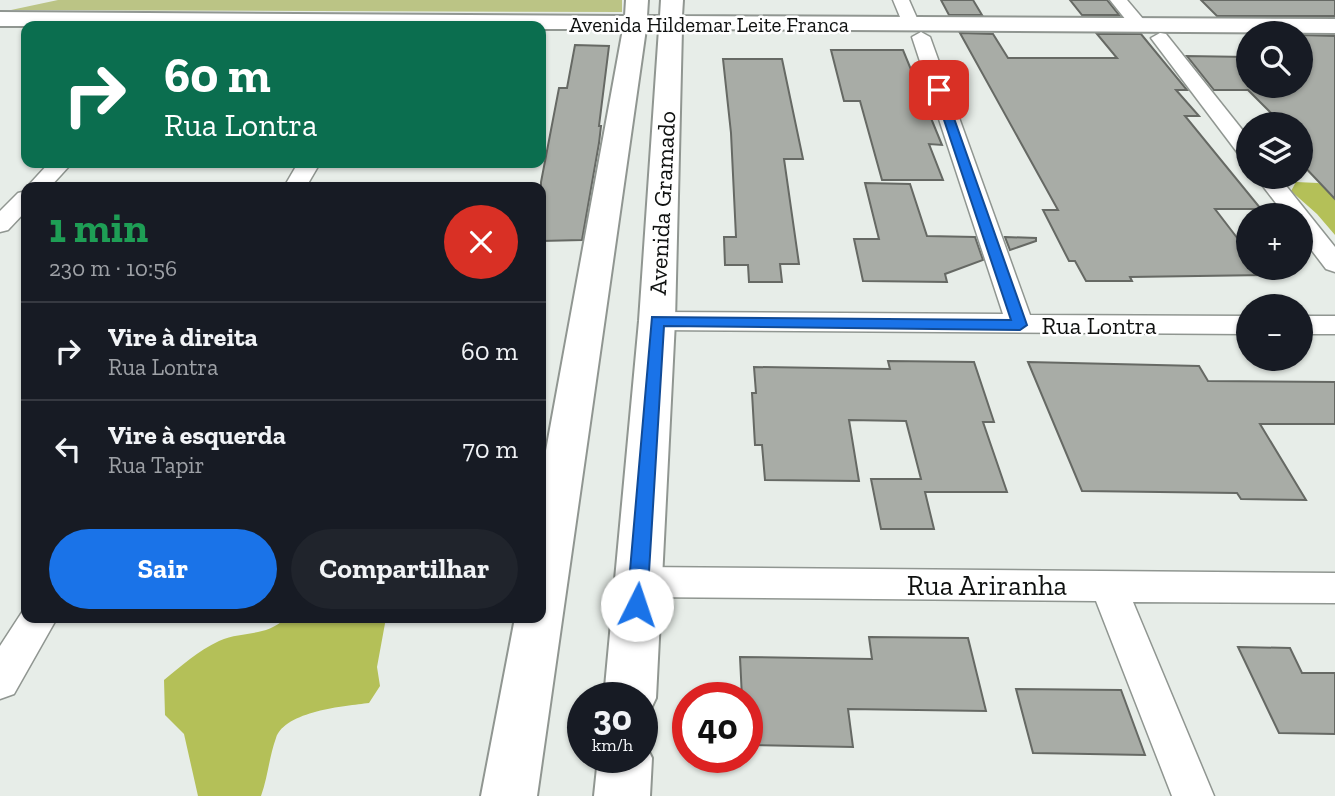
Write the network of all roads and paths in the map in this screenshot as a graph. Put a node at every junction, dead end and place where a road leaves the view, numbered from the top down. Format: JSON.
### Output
{"nodes":[{"id":1,"x":13,"y":0,"type":"edge"},
{"id":2,"x":901,"y":0,"type":"edge"},
{"id":3,"x":1118,"y":0,"type":"edge"},
{"id":4,"x":0,"y":10,"type":"edge"},
{"id":5,"x":0,"y":19,"type":"edge"},
{"id":6,"x":653,"y":20,"type":"edge"},
{"id":7,"x":1140,"y":26,"type":"junction"},
{"id":8,"x":1335,"y":26,"type":"edge"},
{"id":9,"x":916,"y":31,"type":"junction"},
{"id":10,"x":0,"y":33,"type":"edge"},
{"id":11,"x":21,"y":34,"type":"edge"},
{"id":12,"x":546,"y":36,"type":"edge"},
{"id":13,"x":1160,"y":38,"type":"junction"},
{"id":14,"x":1236,"y":38,"type":"edge"},
{"id":15,"x":1313,"y":39,"type":"edge"},
{"id":16,"x":1335,"y":39,"type":"edge"},
{"id":17,"x":1236,"y":136,"type":"edge"},
{"id":18,"x":56,"y":168,"type":"edge"},
{"id":19,"x":42,"y":182,"type":"edge"},
{"id":20,"x":1277,"y":189,"type":"edge"},
{"id":21,"x":21,"y":203,"type":"edge"},
{"id":22,"x":1288,"y":203,"type":"edge"},
{"id":23,"x":0,"y":225,"type":"edge"},
{"id":24,"x":1313,"y":235,"type":"edge"},
{"id":25,"x":1335,"y":264,"type":"edge"},
{"id":26,"x":657,"y":321,"type":"junction"},
{"id":27,"x":1020,"y":325,"type":"junction"},
{"id":28,"x":1236,"y":325,"type":"edge"},
{"id":29,"x":1313,"y":325,"type":"edge"},
{"id":30,"x":1335,"y":325,"type":"edge"},
{"id":31,"x":546,"y":579,"type":"edge"},
{"id":32,"x":639,"y":582,"type":"junction"},
{"id":33,"x":1108,"y":586,"type":"junction"},
{"id":34,"x":1335,"y":588,"type":"edge"},
{"id":35,"x":35,"y":623,"type":"edge"},
{"id":36,"x":538,"y":623,"type":"edge"},
{"id":37,"x":0,"y":681,"type":"edge"},
{"id":38,"x":631,"y":682,"type":"edge"},
{"id":39,"x":624,"y":773,"type":"edge"},
{"id":40,"x":509,"y":796,"type":"edge"},
{"id":41,"x":622,"y":796,"type":"edge"},
{"id":42,"x":1194,"y":796,"type":"edge"}],
"edges":[{"from":1,"to":4,"type":"street"},
{"from":2,"to":9,"type":"street"},
{"from":3,"to":7,"type":"street"},
{"from":5,"to":6,"type":"street","name":"Avenida Hildemar Leite Franca"},
{"from":6,"to":9,"type":"street","name":"Avenida Hildemar Leite Franca"},
{"from":6,"to":12,"type":"street","name":"Avenida Hildemar Leite Franca"},
{"from":6,"to":26,"type":"street","name":"Avenida Gramado"},
{"from":6,"to":31,"type":"street","name":"Avenida Gramado"},
{"from":7,"to":8,"type":"street","name":"Avenida Hildemar Leite Franca"},
{"from":7,"to":9,"type":"street","name":"Avenida Hildemar Leite Franca"},
{"from":9,"to":13,"type":"street","name":"Avenida Hildemar Leite Franca"},
{"from":9,"to":27,"type":"street"},
{"from":10,"to":11,"type":"street"},
{"from":13,"to":14,"type":"street","name":"Avenida Hildemar Leite Franca"},
{"from":13,"to":17,"type":"street"},
{"from":15,"to":16,"type":"street"},
{"from":18,"to":19,"type":"street"},
{"from":20,"to":22,"type":"street"},
{"from":21,"to":23,"type":"street"},
{"from":24,"to":25,"type":"street"},
{"from":26,"to":27,"type":"street","name":"Rua Lontra"},
{"from":26,"to":32,"type":"street","name":"Avenida Gramado"},
{"from":27,"to":28,"type":"street","name":"Rua Lontra"},
{"from":29,"to":30,"type":"street"},
{"from":32,"to":33,"type":"street","name":"Rua Ariranha"},
{"from":32,"to":38,"type":"street","name":"Avenida Gramado"},
{"from":33,"to":34,"type":"street","name":"Rua Ariranha"},
{"from":33,"to":42,"type":"street"},
{"from":35,"to":37,"type":"street"},
{"from":36,"to":40,"type":"street"},
{"from":39,"to":41,"type":"street"}]}
